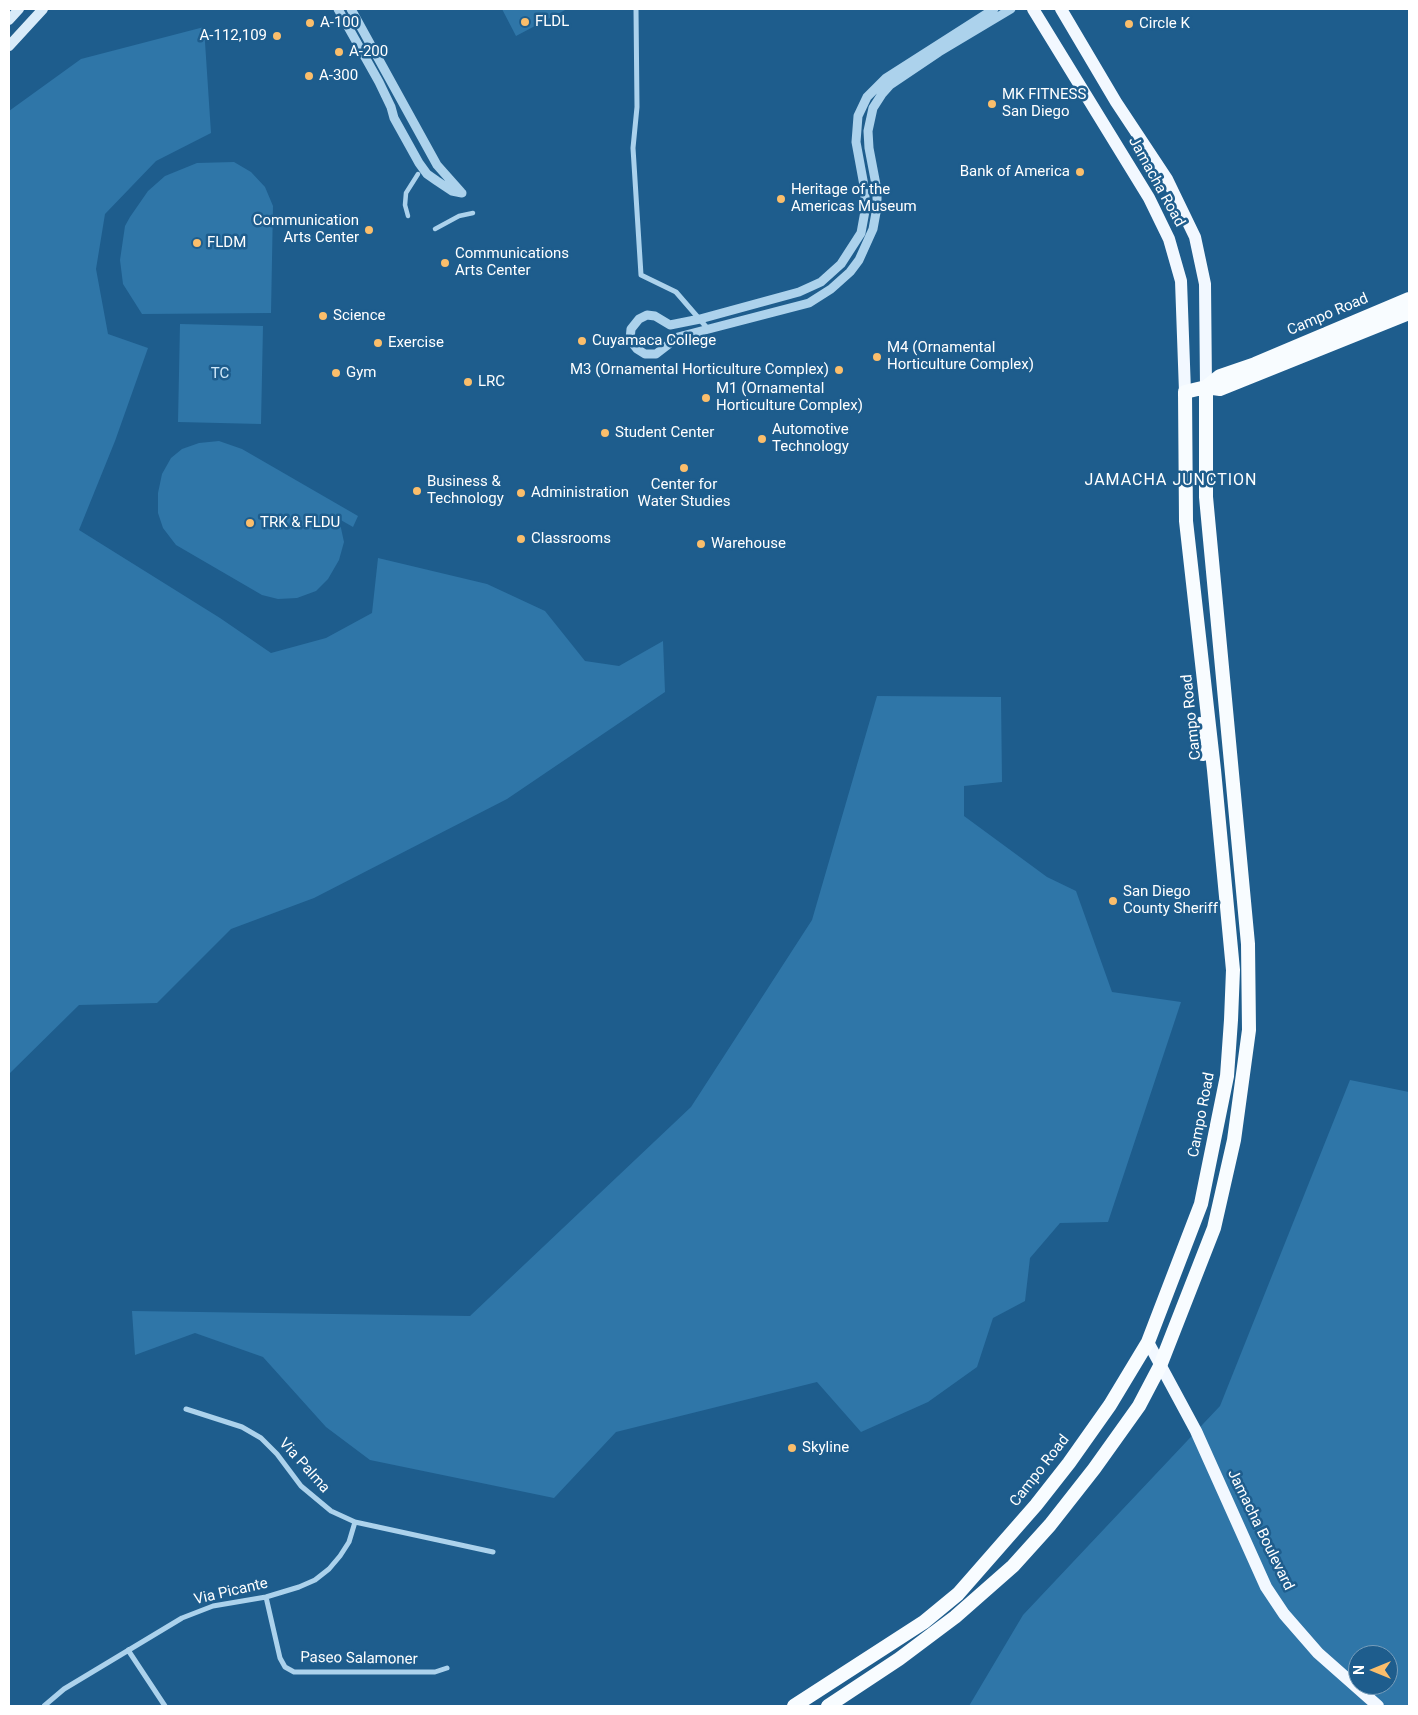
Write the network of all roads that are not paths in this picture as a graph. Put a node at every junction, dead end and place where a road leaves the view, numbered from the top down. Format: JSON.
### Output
{"nodes":[{"id":1,"x":19,"y":9,"type":"edge"},
{"id":2,"x":43,"y":9,"type":"edge"},
{"id":3,"x":338,"y":9,"type":"edge"},
{"id":4,"x":351,"y":9,"type":"edge"},
{"id":5,"x":636,"y":9,"type":"edge"},
{"id":6,"x":994,"y":9,"type":"edge"},
{"id":7,"x":1011,"y":9,"type":"edge"},
{"id":8,"x":1034,"y":9,"type":"edge"},
{"id":9,"x":1061,"y":9,"type":"edge"},
{"id":10,"x":9,"y":20,"type":"edge"},
{"id":11,"x":9,"y":46,"type":"edge"},
{"id":12,"x":379,"y":82,"type":"junction"},
{"id":13,"x":402,"y":100,"type":"junction"},
{"id":14,"x":418,"y":174,"type":"dead end"},
{"id":15,"x":473,"y":214,"type":"dead end"},
{"id":16,"x":408,"y":216,"type":"dead end"},
{"id":17,"x":435,"y":229,"type":"dead end"},
{"id":18,"x":1409,"y":299,"type":"edge"},
{"id":19,"x":1409,"y":313,"type":"edge"},
{"id":20,"x":700,"y":320,"type":"junction"},
{"id":21,"x":708,"y":329,"type":"junction"},
{"id":22,"x":1206,"y":387,"type":"junction"},
{"id":23,"x":1185,"y":392,"type":"junction"},
{"id":24,"x":1205,"y":682,"type":"junction"},
{"id":25,"x":1203,"y":754,"type":"dead end"},
{"id":26,"x":1148,"y":1342,"type":"junction"},
{"id":27,"x":1160,"y":1366,"type":"junction"},
{"id":28,"x":186,"y":1409,"type":"dead end"},
{"id":29,"x":355,"y":1522,"type":"junction"},
{"id":30,"x":493,"y":1552,"type":"dead end"},
{"id":31,"x":266,"y":1597,"type":"junction"},
{"id":32,"x":128,"y":1650,"type":"junction"},
{"id":33,"x":446,"y":1668,"type":"dead end"},
{"id":34,"x":44,"y":1706,"type":"edge"},
{"id":35,"x":165,"y":1706,"type":"edge"},
{"id":36,"x":794,"y":1706,"type":"edge"},
{"id":37,"x":828,"y":1706,"type":"edge"},
{"id":38,"x":1378,"y":1706,"type":"edge"}],
"edges":[{"from":1,"to":10,"type":"main road"},
{"from":2,"to":11,"type":"main road"},
{"from":3,"to":12,"type":"street"},
{"from":4,"to":13,"type":"street"},
{"from":5,"to":20,"type":"street"},
{"from":6,"to":20,"type":"street"},
{"from":7,"to":21,"type":"street"},
{"from":8,"to":23,"type":"main road","name":"Jamacha Road"},
{"from":9,"to":22,"type":"main road","name":"Jamacha Road"},
{"from":12,"to":13,"type":"street"},
{"from":12,"to":13,"type":"street"},
{"from":14,"to":16,"type":"street"},
{"from":15,"to":17,"type":"street"},
{"from":18,"to":22,"type":"highway","name":"Campo Road"},
{"from":19,"to":22,"type":"highway","name":"Campo Road"},
{"from":20,"to":21,"type":"street"},
{"from":20,"to":21,"type":"street"},
{"from":22,"to":23,"type":"highway","name":"Campo Road"},
{"from":22,"to":27,"type":"highway"},
{"from":23,"to":24,"type":"highway","name":"Campo Road"},
{"from":24,"to":25,"type":"highway"},
{"from":24,"to":26,"type":"highway","name":"Campo Road"},
{"from":26,"to":27,"type":"main road","name":"Jamacha Boulevard"},
{"from":26,"to":36,"type":"highway","name":"Campo Road"},
{"from":27,"to":37,"type":"highway"},
{"from":27,"to":38,"type":"main road","name":"Jamacha Boulevard"},
{"from":28,"to":29,"type":"street","name":"Via Palma"},
{"from":29,"to":30,"type":"street","name":"Via Palma"},
{"from":29,"to":31,"type":"street","name":"Via Picante"},
{"from":31,"to":32,"type":"street","name":"Via Picante"},
{"from":31,"to":33,"type":"street","name":"Paseo Salamoner"},
{"from":32,"to":34,"type":"street","name":"Via Picante"},
{"from":32,"to":35,"type":"street"}]}
